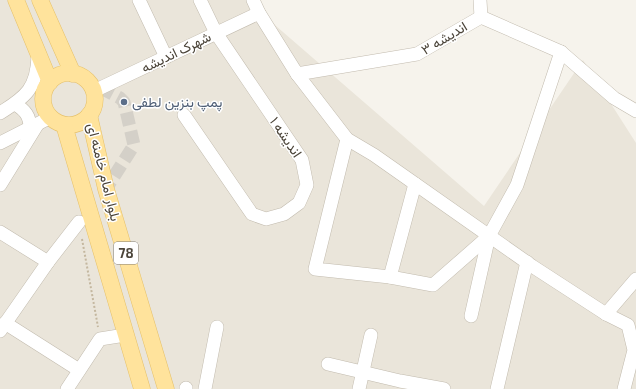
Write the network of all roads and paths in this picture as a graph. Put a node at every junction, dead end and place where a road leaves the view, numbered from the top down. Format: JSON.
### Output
{"nodes":[{"id":1,"x":16,"y":0,"type":"edge"},
{"id":2,"x":40,"y":0,"type":"edge"},
{"id":3,"x":139,"y":0,"type":"edge"},
{"id":4,"x":200,"y":0,"type":"edge"},
{"id":5,"x":253,"y":0,"type":"edge"},
{"id":6,"x":480,"y":0,"type":"edge"},
{"id":7,"x":259,"y":13,"type":"junction"},
{"id":8,"x":481,"y":16,"type":"junction"},
{"id":9,"x":216,"y":33,"type":"junction"},
{"id":10,"x":39,"y":51,"type":"junction"},
{"id":11,"x":561,"y":52,"type":"junction"},
{"id":12,"x":166,"y":57,"type":"junction"},
{"id":13,"x":73,"y":74,"type":"junction"},
{"id":14,"x":297,"y":74,"type":"junction"},
{"id":15,"x":50,"y":82,"type":"junction"},
{"id":16,"x":94,"y":91,"type":"junction"},
{"id":17,"x":15,"y":104,"type":"junction"},
{"id":18,"x":636,"y":110,"type":"edge"},
{"id":19,"x":0,"y":113,"type":"edge"},
{"id":20,"x":89,"y":115,"type":"junction"},
{"id":21,"x":184,"y":115,"type":"dead end"},
{"id":22,"x":58,"y":121,"type":"junction"},
{"id":23,"x":33,"y":126,"type":"junction"},
{"id":24,"x":347,"y":139,"type":"junction"},
{"id":25,"x":0,"y":143,"type":"edge"},
{"id":26,"x":415,"y":184,"type":"junction"},
{"id":27,"x":0,"y":185,"type":"edge"},
{"id":28,"x":79,"y":222,"type":"joint"},
{"id":29,"x":0,"y":232,"type":"edge"},
{"id":30,"x":489,"y":236,"type":"junction"},
{"id":31,"x":48,"y":262,"type":"junction"},
{"id":32,"x":527,"y":262,"type":"junction"},
{"id":33,"x":390,"y":277,"type":"junction"},
{"id":34,"x":636,"y":279,"type":"edge"},
{"id":35,"x":606,"y":314,"type":"junction"},
{"id":36,"x":470,"y":316,"type":"dead end"},
{"id":37,"x":2,"y":327,"type":"edge"},
{"id":38,"x":217,"y":327,"type":"dead end"},
{"id":39,"x":125,"y":335,"type":"junction"},
{"id":40,"x":371,"y":335,"type":"dead end"},
{"id":41,"x":100,"y":339,"type":"junction"},
{"id":42,"x":328,"y":364,"type":"dead end"},
{"id":43,"x":80,"y":370,"type":"junction"},
{"id":44,"x":363,"y":372,"type":"junction"},
{"id":45,"x":399,"y":385,"type":"edge"},
{"id":46,"x":67,"y":389,"type":"edge"},
{"id":47,"x":142,"y":389,"type":"edge"},
{"id":48,"x":166,"y":389,"type":"edge"},
{"id":49,"x":205,"y":389,"type":"edge"},
{"id":50,"x":359,"y":389,"type":"edge"},
{"id":51,"x":444,"y":389,"type":"edge"},
{"id":52,"x":496,"y":389,"type":"edge"},
{"id":53,"x":624,"y":389,"type":"edge"}],
"edges":[{"from":1,"to":10,"type":"main road"},
{"from":2,"to":13,"type":"main road"},
{"from":3,"to":12,"type":"street"},
{"from":4,"to":9,"type":"street","name":"اندیشه ۱"},
{"from":5,"to":7,"type":"street"},
{"from":6,"to":8,"type":"street"},
{"from":7,"to":9,"type":"street","name":"شهرک اندیشه"},
{"from":7,"to":14,"type":"street"},
{"from":8,"to":11,"type":"street","name":"اندیشه ۳"},
{"from":8,"to":14,"type":"street","name":"اندیشه ۳"},
{"from":9,"to":12,"type":"street","name":"شهرک اندیشه"},
{"from":9,"to":21,"type":"street","name":"اندیشه ۱"},
{"from":10,"to":15,"type":"main road"},
{"from":10,"to":17,"type":"street"},
{"from":11,"to":18,"type":"street","name":"اندیشه ۳"},
{"from":11,"to":30,"type":"street"},
{"from":12,"to":16,"type":"street","name":"شهرک اندیشه"},
{"from":13,"to":15,"type":"main road"},
{"from":13,"to":16,"type":"main road"},
{"from":14,"to":24,"type":"street"},
{"from":15,"to":22,"type":"main road","number":"78"},
{"from":16,"to":20,"type":"main road","number":"78"},
{"from":17,"to":19,"type":"street"},
{"from":17,"to":23,"type":"street"},
{"from":20,"to":22,"type":"main road"},
{"from":20,"to":48,"type":"main road","name":"بلوار امام خامنه ای","number":"78"},
{"from":22,"to":23,"type":"street"},
{"from":22,"to":39,"type":"main road","name":"بلوار امام خامنه ای","number":"78"},
{"from":23,"to":25,"type":"street"},
{"from":23,"to":27,"type":"street"},
{"from":24,"to":26,"type":"street"},
{"from":24,"to":33,"type":"street"},
{"from":26,"to":30,"type":"street"},
{"from":26,"to":33,"type":"street"},
{"from":28,"to":31,"type":"street"},
{"from":28,"to":41,"type":"path"},
{"from":29,"to":31,"type":"street"},
{"from":30,"to":32,"type":"street"},
{"from":30,"to":33,"type":"street"},
{"from":30,"to":36,"type":"street"},
{"from":31,"to":37,"type":"street"},
{"from":32,"to":35,"type":"street"},
{"from":32,"to":52,"type":"street"},
{"from":34,"to":35,"type":"street"},
{"from":35,"to":53,"type":"street"},
{"from":37,"to":43,"type":"street"},
{"from":38,"to":49,"type":"street"},
{"from":39,"to":41,"type":"street"},
{"from":39,"to":47,"type":"main road","name":"بلوار امام خامنه ای","number":"78"},
{"from":40,"to":44,"type":"street"},
{"from":41,"to":43,"type":"street"},
{"from":42,"to":44,"type":"street"},
{"from":43,"to":46,"type":"street"},
{"from":44,"to":45,"type":"street"},
{"from":44,"to":50,"type":"street"},
{"from":45,"to":51,"type":"street"}]}
